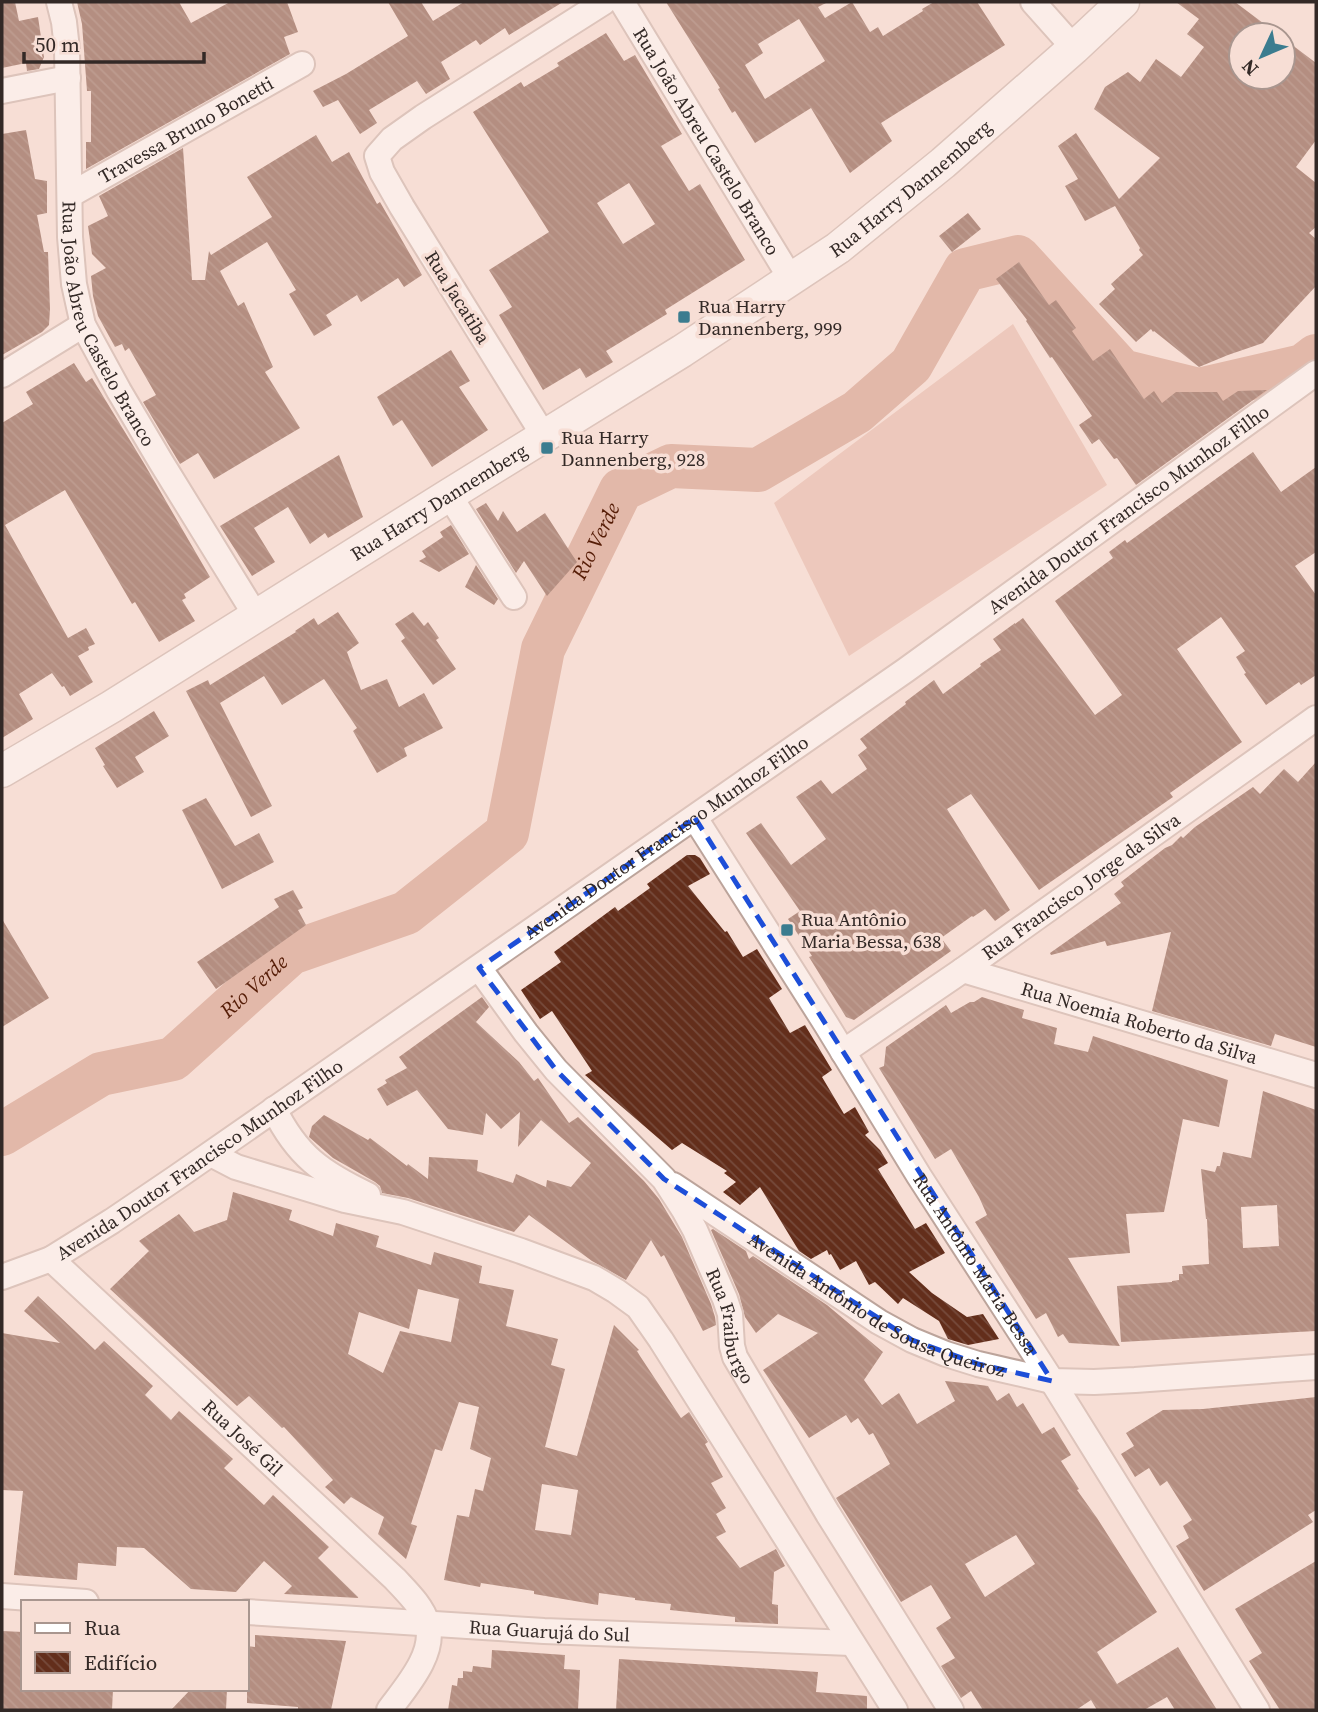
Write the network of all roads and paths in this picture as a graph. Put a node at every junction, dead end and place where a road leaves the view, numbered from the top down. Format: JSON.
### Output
{"nodes":[{"id":1,"x":59,"y":2,"type":"edge"},
{"id":2,"x":604,"y":2,"type":"edge"},
{"id":3,"x":622,"y":2,"type":"edge"},
{"id":4,"x":1032,"y":2,"type":"edge"},
{"id":5,"x":1123,"y":2,"type":"edge"},
{"id":6,"x":1073,"y":48,"type":"junction"},
{"id":7,"x":302,"y":64,"type":"dead end"},
{"id":8,"x":68,"y":78,"type":"junction"},
{"id":9,"x":2,"y":92,"type":"edge"},
{"id":10,"x":70,"y":195,"type":"junction"},
{"id":11,"x":791,"y":279,"type":"junction"},
{"id":12,"x":83,"y":325,"type":"junction"},
{"id":13,"x":1316,"y":373,"type":"edge"},
{"id":14,"x":2,"y":375,"type":"edge"},
{"id":15,"x":544,"y":436,"type":"junction"},
{"id":16,"x":449,"y":495,"type":"junction"},
{"id":17,"x":514,"y":597,"type":"dead end"},
{"id":18,"x":256,"y":616,"type":"junction"},
{"id":19,"x":1316,"y":718,"type":"edge"},
{"id":20,"x":2,"y":771,"type":"edge"},
{"id":21,"x":695,"y":818,"type":"junction"},
{"id":22,"x":479,"y":968,"type":"junction"},
{"id":23,"x":963,"y":970,"type":"junction"},
{"id":24,"x":843,"y":1052,"type":"junction"},
{"id":25,"x":1316,"y":1075,"type":"edge"},
{"id":26,"x":274,"y":1109,"type":"junction"},
{"id":27,"x":211,"y":1154,"type":"junction"},
{"id":28,"x":664,"y":1179,"type":"junction"},
{"id":29,"x":403,"y":1212,"type":"junction"},
{"id":30,"x":51,"y":1259,"type":"junction"},
{"id":31,"x":2,"y":1277,"type":"edge"},
{"id":32,"x":1316,"y":1367,"type":"edge"},
{"id":33,"x":1052,"y":1381,"type":"junction"},
{"id":34,"x":2,"y":1596,"type":"edge"},
{"id":35,"x":58,"y":1600,"type":"edge"},
{"id":36,"x":248,"y":1612,"type":"edge"},
{"id":37,"x":428,"y":1624,"type":"junction"},
{"id":38,"x":851,"y":1643,"type":"junction"},
{"id":39,"x":389,"y":1710,"type":"edge"},
{"id":40,"x":895,"y":1710,"type":"edge"},
{"id":41,"x":951,"y":1710,"type":"edge"},
{"id":42,"x":1257,"y":1710,"type":"edge"}],
"edges":[{"from":1,"to":8,"type":"street","name":"Rua João Abreu Castelo Branco"},
{"from":2,"to":15,"type":"street","name":"Rua Jacatiba"},
{"from":3,"to":11,"type":"street","name":"Rua João Abreu Castelo Branco"},
{"from":4,"to":6,"type":"street"},
{"from":5,"to":6,"type":"main road","name":"Rua Harry Dannemberg"},
{"from":6,"to":11,"type":"main road","name":"Rua Harry Dannemberg"},
{"from":7,"to":10,"type":"street","name":"Travessa Bruno Bonetti"},
{"from":8,"to":9,"type":"street"},
{"from":8,"to":10,"type":"street","name":"Rua João Abreu Castelo Branco"},
{"from":10,"to":12,"type":"street","name":"Rua João Abreu Castelo Branco"},
{"from":11,"to":15,"type":"main road","name":"Rua Harry Dannemberg"},
{"from":12,"to":14,"type":"street"},
{"from":12,"to":18,"type":"street","name":"Rua João Abreu Castelo Branco"},
{"from":13,"to":21,"type":"street","name":"Avenida Doutor Francisco Munhoz Filho"},
{"from":15,"to":16,"type":"main road","name":"Rua Harry Dannemberg"},
{"from":16,"to":17,"type":"street"},
{"from":16,"to":18,"type":"main road","name":"Rua Harry Dannemberg"},
{"from":18,"to":20,"type":"main road","name":"Rua Harry Dannemberg"},
{"from":19,"to":23,"type":"street","name":"Rua Francisco Jorge da Silva"},
{"from":21,"to":22,"type":"street","name":"Avenida Doutor Francisco Munhoz Filho"},
{"from":21,"to":24,"type":"street","name":"Rua Antônio Maria Bessa"},
{"from":22,"to":26,"type":"street","name":"Avenida Doutor Francisco Munhoz Filho"},
{"from":22,"to":28,"type":"street","name":"Rua Fraiburgo"},
{"from":23,"to":24,"type":"street","name":"Rua Francisco Jorge da Silva"},
{"from":23,"to":25,"type":"street","name":"Rua Noemia Roberto da Silva"},
{"from":24,"to":33,"type":"street","name":"Rua Antônio Maria Bessa"},
{"from":26,"to":27,"type":"street","name":"Avenida Doutor Francisco Munhoz Filho"},
{"from":26,"to":29,"type":"street"},
{"from":27,"to":29,"type":"street"},
{"from":27,"to":30,"type":"street","name":"Avenida Doutor Francisco Munhoz Filho"},
{"from":28,"to":33,"type":"street","name":"Avenida Antônio de Sousa Queiroz"},
{"from":28,"to":41,"type":"street","name":"Rua Fraiburgo"},
{"from":29,"to":38,"type":"street"},
{"from":30,"to":31,"type":"street","name":"Avenida Doutor Francisco Munhoz Filho"},
{"from":30,"to":37,"type":"street","name":"Rua José Gil"},
{"from":32,"to":33,"type":"street","name":"Avenida Antônio de Sousa Queiroz"},
{"from":33,"to":42,"type":"street","name":"Rua Antônio Maria Bessa"},
{"from":34,"to":35,"type":"street"},
{"from":36,"to":37,"type":"street","name":"Rua Guarujá do Sul"},
{"from":37,"to":38,"type":"street","name":"Rua Guarujá do Sul"},
{"from":37,"to":39,"type":"street"},
{"from":38,"to":40,"type":"street"}]}
